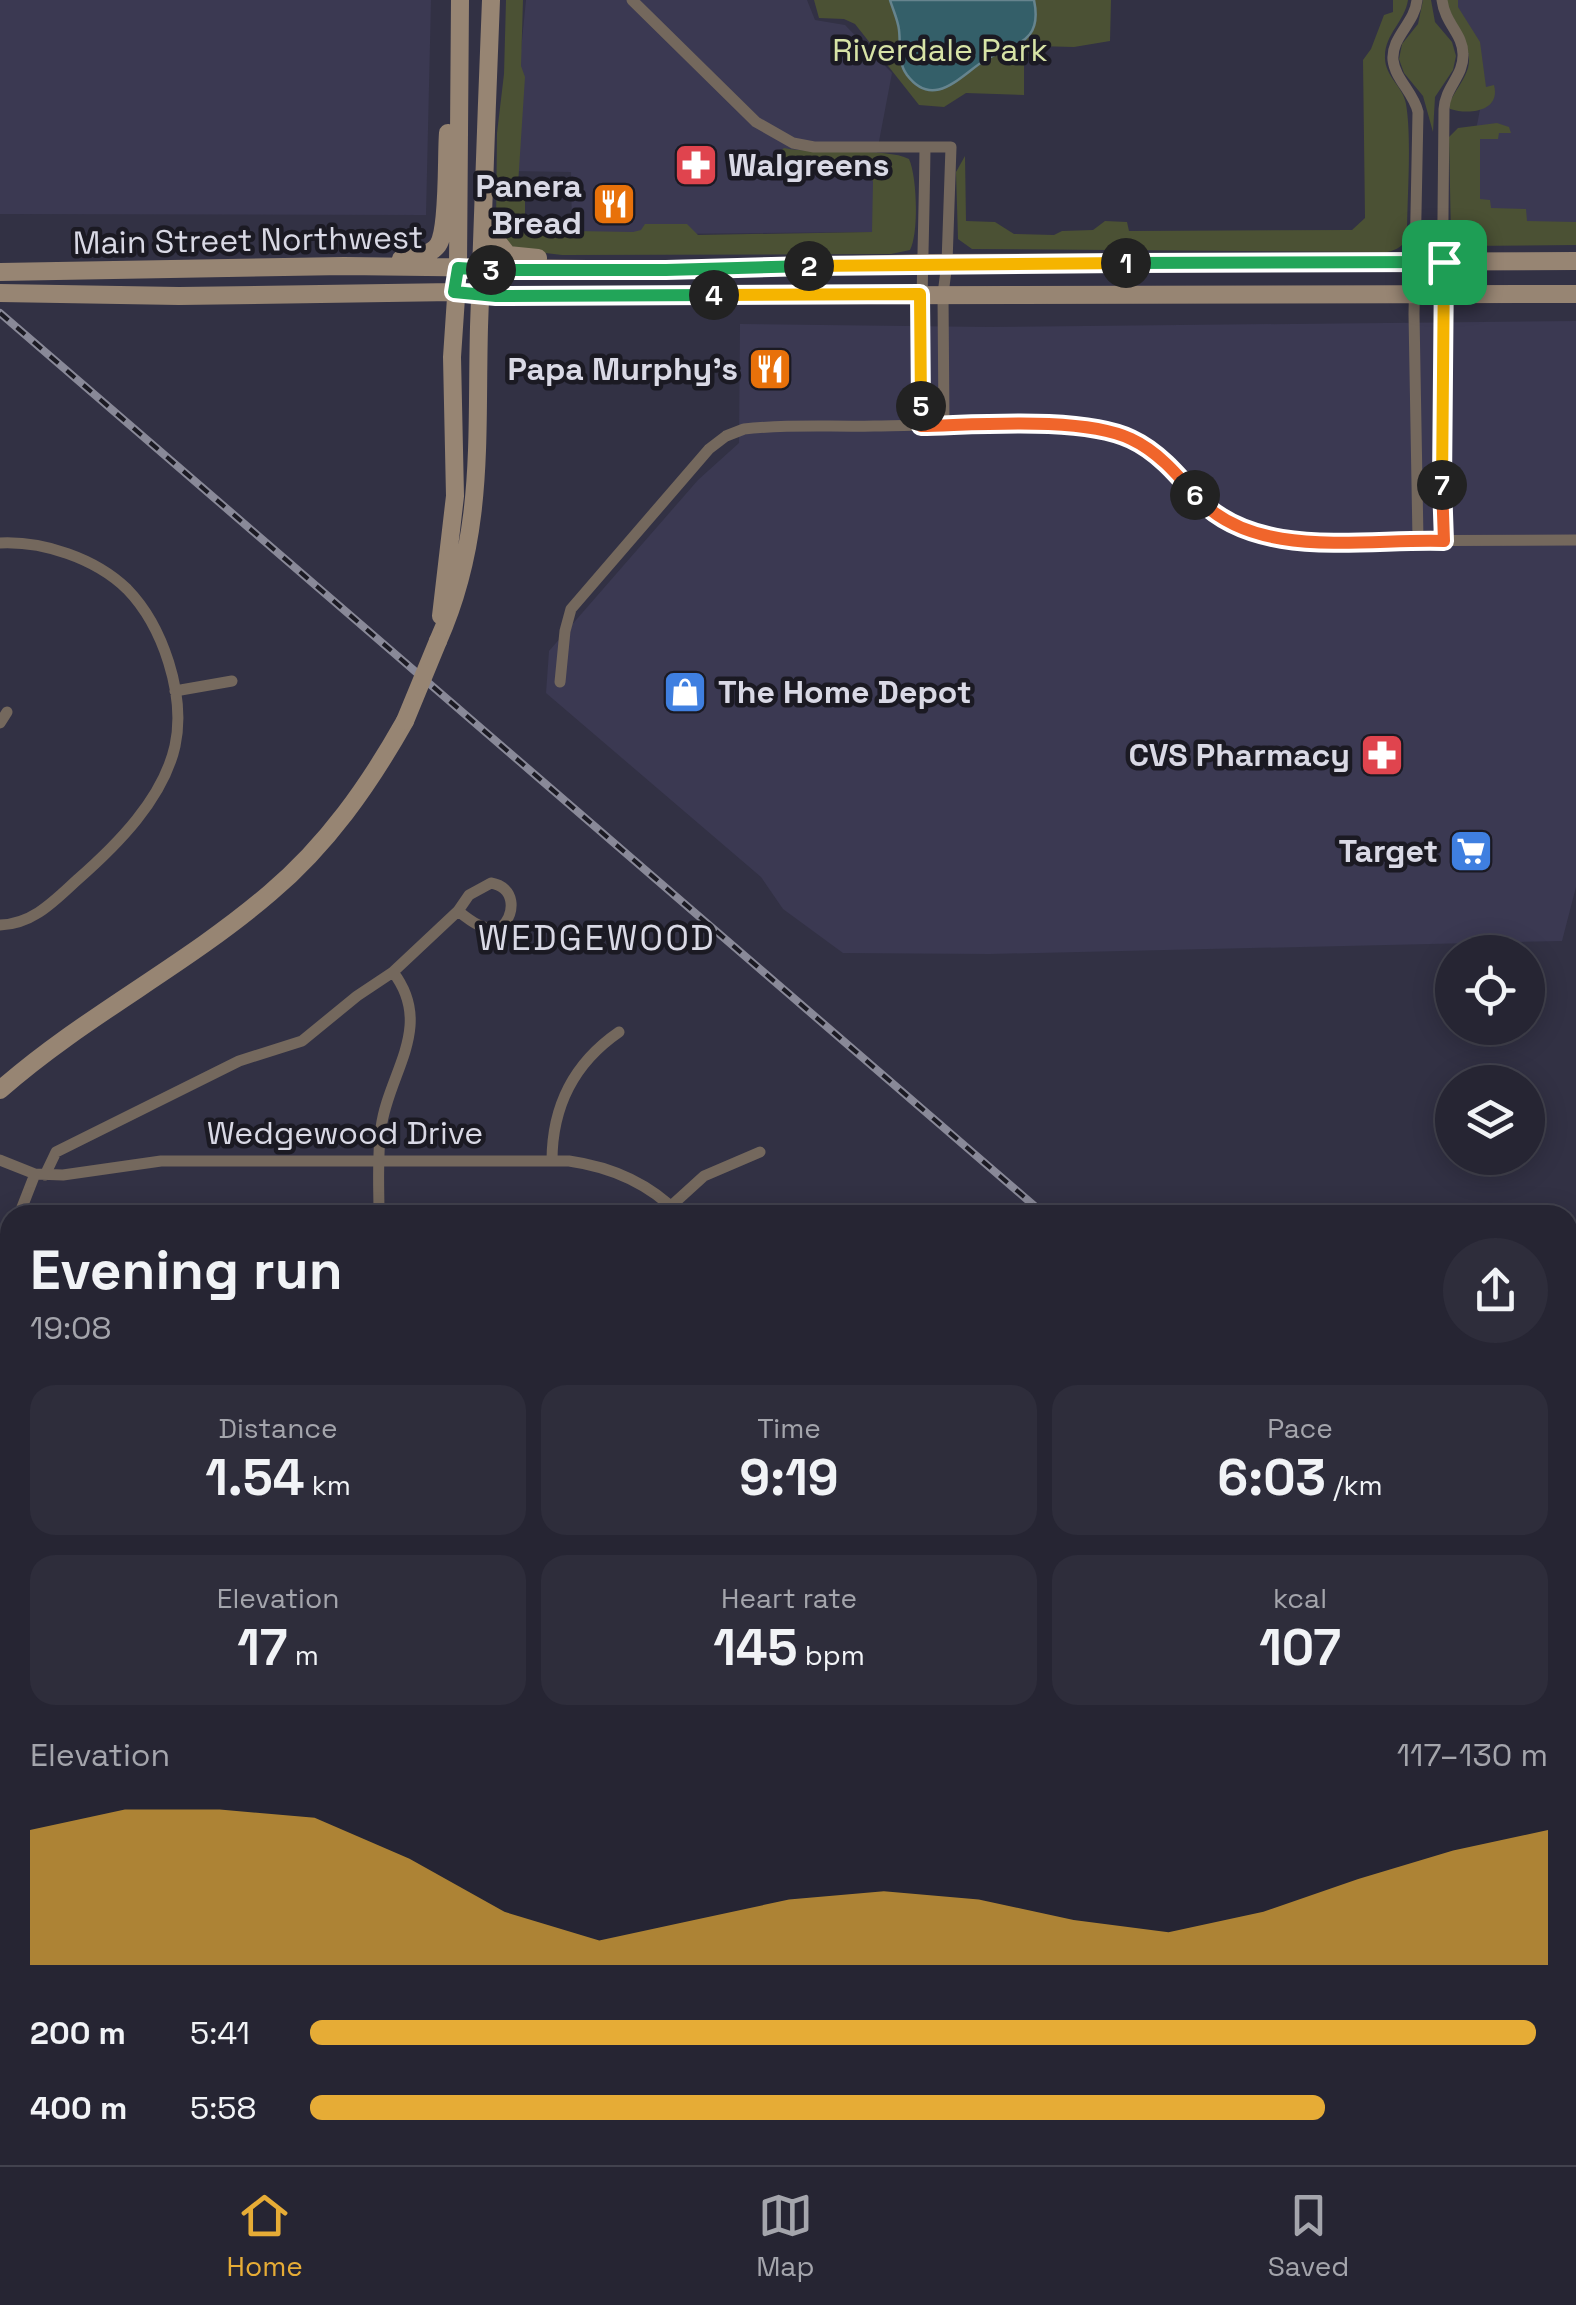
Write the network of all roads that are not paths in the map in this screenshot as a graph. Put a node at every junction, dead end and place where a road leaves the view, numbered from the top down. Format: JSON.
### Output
{"nodes":[{"id":1,"x":460,"y":0,"type":"edge"},
{"id":2,"x":491,"y":0,"type":"edge"},
{"id":3,"x":632,"y":0,"type":"edge"},
{"id":4,"x":1416,"y":0,"type":"edge"},
{"id":5,"x":1442,"y":0,"type":"edge"},
{"id":6,"x":458,"y":78,"type":"junction"},
{"id":7,"x":925,"y":147,"type":"junction"},
{"id":8,"x":485,"y":164,"type":"junction"},
{"id":9,"x":1576,"y":261,"type":"edge"},
{"id":10,"x":1416,"y":262,"type":"junction"},
{"id":11,"x":1444,"y":262,"type":"junction"},
{"id":12,"x":925,"y":263,"type":"junction"},
{"id":13,"x":947,"y":263,"type":"junction"},
{"id":14,"x":374,"y":267,"type":"junction"},
{"id":15,"x":458,"y":268,"type":"junction"},
{"id":16,"x":481,"y":270,"type":"junction"},
{"id":17,"x":666,"y":270,"type":"junction"},
{"id":18,"x":0,"y":272,"type":"edge"},
{"id":19,"x":454,"y":292,"type":"junction"},
{"id":20,"x":0,"y":293,"type":"edge"},
{"id":21,"x":920,"y":294,"type":"junction"},
{"id":22,"x":942,"y":294,"type":"junction"},
{"id":23,"x":1416,"y":294,"type":"junction"},
{"id":24,"x":1444,"y":294,"type":"junction"},
{"id":25,"x":1576,"y":294,"type":"edge"},
{"id":26,"x":481,"y":296,"type":"junction"},
{"id":27,"x":921,"y":426,"type":"junction"},
{"id":28,"x":944,"y":426,"type":"junction"},
{"id":29,"x":1418,"y":540,"type":"junction"},
{"id":30,"x":1576,"y":540,"type":"edge"},
{"id":31,"x":1444,"y":541,"type":"junction"},
{"id":32,"x":0,"y":543,"type":"edge"},
{"id":33,"x":438,"y":641,"type":"junction"},
{"id":34,"x":232,"y":682,"type":"dead end"},
{"id":35,"x":560,"y":682,"type":"dead end"},
{"id":36,"x":175,"y":690,"type":"junction"},
{"id":37,"x":458,"y":912,"type":"junction"},
{"id":38,"x":0,"y":925,"type":"edge"},
{"id":39,"x":393,"y":972,"type":"junction"},
{"id":40,"x":619,"y":1032,"type":"dead end"},
{"id":41,"x":0,"y":1090,"type":"edge"},
{"id":42,"x":760,"y":1152,"type":"dead end"},
{"id":43,"x":0,"y":1160,"type":"edge"},
{"id":44,"x":379,"y":1161,"type":"junction"},
{"id":45,"x":552,"y":1161,"type":"junction"},
{"id":46,"x":40,"y":1174,"type":"junction"},
{"id":47,"x":24,"y":1205,"type":"edge"},
{"id":48,"x":379,"y":1205,"type":"edge"},
{"id":49,"x":669,"y":1205,"type":"edge"},
{"id":50,"x":679,"y":1205,"type":"edge"}],
"edges":[{"from":1,"to":6,"type":"main road"},
{"from":2,"to":8,"type":"main road"},
{"from":3,"to":7,"type":"street"},
{"from":4,"to":10,"type":"street"},
{"from":5,"to":11,"type":"street"},
{"from":6,"to":14,"type":"main road"},
{"from":6,"to":15,"type":"main road"},
{"from":7,"to":12,"type":"street"},
{"from":7,"to":13,"type":"street"},
{"from":8,"to":16,"type":"main road"},
{"from":8,"to":17,"type":"main road"},
{"from":9,"to":11,"type":"main road","name":"Main Street Northwest"},
{"from":10,"to":11,"type":"main road","name":"Main Street Northwest"},
{"from":10,"to":13,"type":"main road","name":"Main Street Northwest"},
{"from":10,"to":23,"type":"street"},
{"from":11,"to":24,"type":"street"},
{"from":12,"to":13,"type":"main road","name":"Main Street Northwest"},
{"from":12,"to":17,"type":"main road","name":"Main Street Northwest"},
{"from":12,"to":21,"type":"street"},
{"from":13,"to":22,"type":"street"},
{"from":14,"to":15,"type":"main road","name":"Main Street Northwest"},
{"from":14,"to":18,"type":"main road","name":"Main Street Northwest"},
{"from":15,"to":16,"type":"main road","name":"Main Street Northwest"},
{"from":15,"to":19,"type":"main road"},
{"from":16,"to":17,"type":"main road","name":"Main Street Northwest"},
{"from":16,"to":26,"type":"main road"},
{"from":19,"to":20,"type":"main road","name":"Main Street Northwest"},
{"from":19,"to":26,"type":"main road","name":"Main Street Northwest"},
{"from":19,"to":33,"type":"main road"},
{"from":21,"to":22,"type":"main road","name":"Main Street Northwest"},
{"from":21,"to":26,"type":"main road","name":"Main Street Northwest"},
{"from":21,"to":27,"type":"street"},
{"from":22,"to":23,"type":"main road","name":"Main Street Northwest"},
{"from":22,"to":28,"type":"street"},
{"from":23,"to":24,"type":"main road","name":"Main Street Northwest"},
{"from":23,"to":29,"type":"street"},
{"from":24,"to":25,"type":"main road","name":"Main Street Northwest"},
{"from":24,"to":31,"type":"street"},
{"from":26,"to":33,"type":"main road"},
{"from":27,"to":28,"type":"street"},
{"from":27,"to":35,"type":"street"},
{"from":28,"to":29,"type":"street"},
{"from":29,"to":31,"type":"street"},
{"from":30,"to":31,"type":"street"},
{"from":32,"to":36,"type":"street"},
{"from":33,"to":41,"type":"main road","bridge":true},
{"from":34,"to":36,"type":"street"},
{"from":36,"to":38,"type":"street"},
{"from":37,"to":37,"type":"street"},
{"from":37,"to":39,"type":"street"},
{"from":39,"to":44,"type":"street"},
{"from":39,"to":46,"type":"street"},
{"from":40,"to":45,"type":"street"},
{"from":42,"to":50,"type":"street"},
{"from":43,"to":46,"type":"street","name":"Wedgewood Drive"},
{"from":44,"to":45,"type":"street","name":"Wedgewood Drive"},
{"from":44,"to":46,"type":"street","name":"Wedgewood Drive"},
{"from":44,"to":48,"type":"street"},
{"from":45,"to":49,"type":"street","name":"Wedgewood Drive"},
{"from":46,"to":47,"type":"street"}]}
